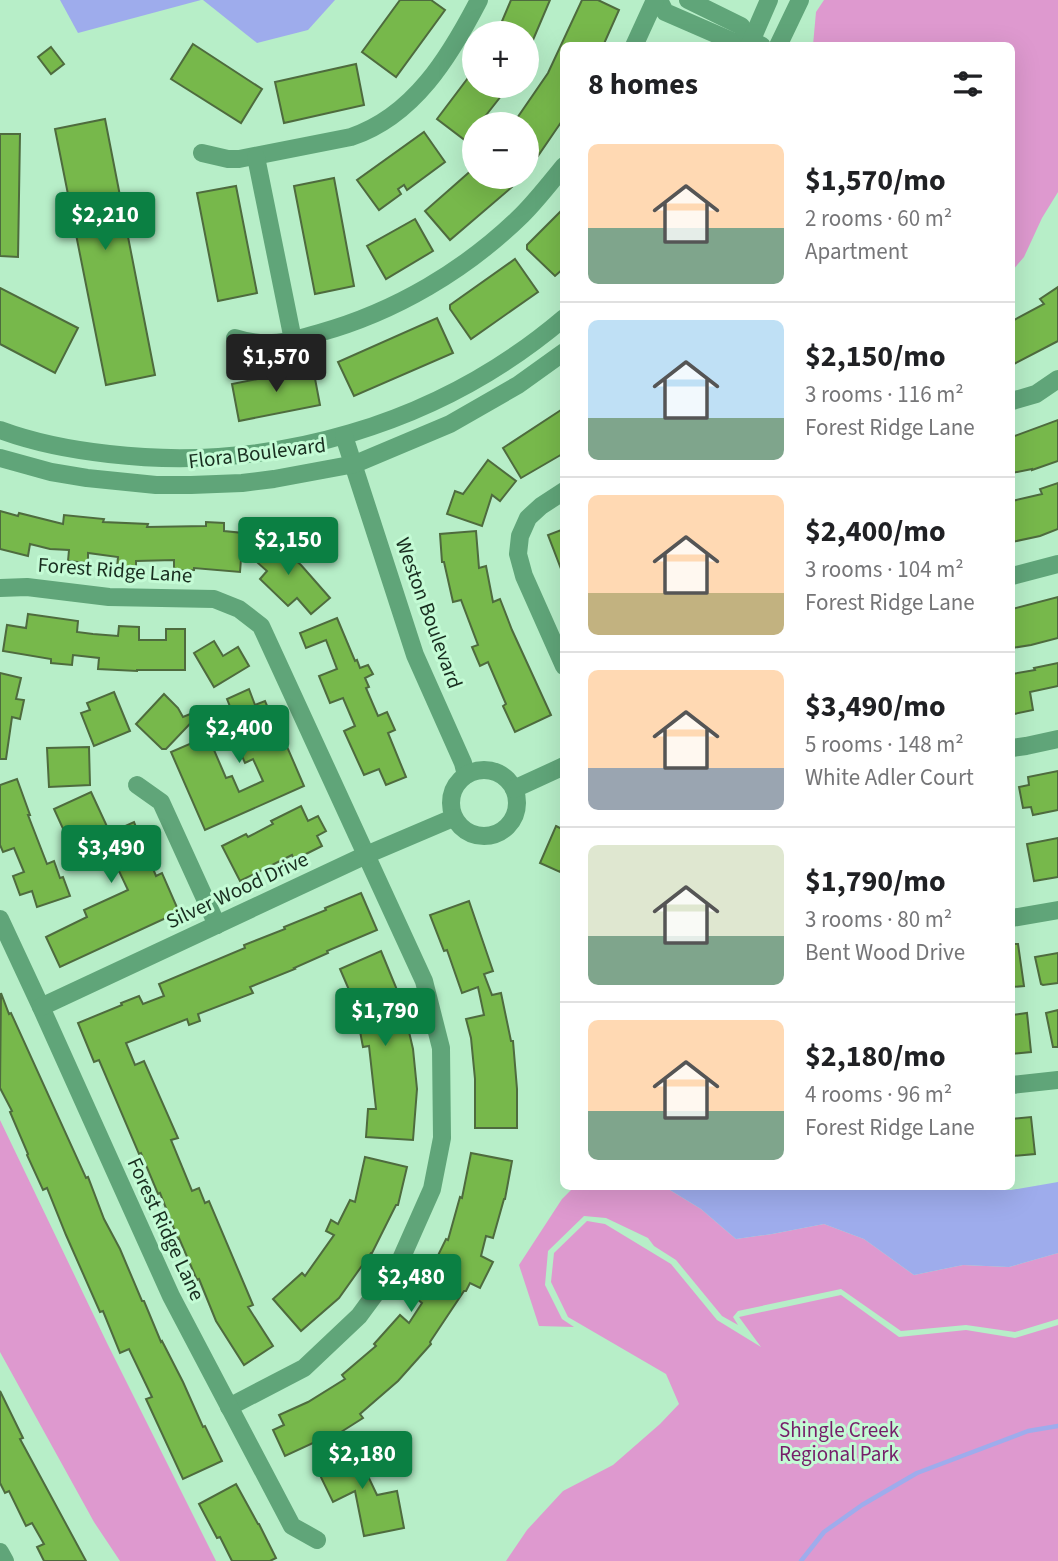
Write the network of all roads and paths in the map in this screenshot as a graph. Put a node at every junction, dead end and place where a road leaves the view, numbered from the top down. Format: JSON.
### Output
{"nodes":[{"id":1,"x":479,"y":0,"type":"edge"},
{"id":2,"x":657,"y":0,"type":"edge"},
{"id":3,"x":688,"y":0,"type":"edge"},
{"id":4,"x":769,"y":0,"type":"edge"},
{"id":5,"x":800,"y":0,"type":"edge"},
{"id":6,"x":714,"y":13,"type":"junction"},
{"id":7,"x":706,"y":29,"type":"junction"},
{"id":8,"x":636,"y":42,"type":"edge"},
{"id":9,"x":734,"y":42,"type":"edge"},
{"id":10,"x":753,"y":42,"type":"edge"},
{"id":11,"x":755,"y":42,"type":"edge"},
{"id":12,"x":780,"y":42,"type":"edge"},
{"id":13,"x":202,"y":153,"type":"dead end"},
{"id":14,"x":256,"y":157,"type":"junction"},
{"id":15,"x":560,"y":171,"type":"edge"},
{"id":16,"x":560,"y":321,"type":"edge"},
{"id":17,"x":235,"y":338,"type":"dead end"},
{"id":18,"x":293,"y":340,"type":"junction"},
{"id":19,"x":560,"y":355,"type":"edge"},
{"id":20,"x":1058,"y":379,"type":"edge"},
{"id":21,"x":1015,"y":400,"type":"edge"},
{"id":22,"x":0,"y":430,"type":"edge"},
{"id":23,"x":344,"y":436,"type":"junction"},
{"id":24,"x":0,"y":458,"type":"edge"},
{"id":25,"x":355,"y":464,"type":"junction"},
{"id":26,"x":560,"y":494,"type":"edge"},
{"id":27,"x":1058,"y":564,"type":"edge"},
{"id":28,"x":1015,"y":575,"type":"edge"},
{"id":29,"x":0,"y":588,"type":"edge"},
{"id":30,"x":560,"y":657,"type":"edge"},
{"id":31,"x":1058,"y":739,"type":"edge"},
{"id":32,"x":1015,"y":748,"type":"edge"},
{"id":33,"x":560,"y":768,"type":"edge"},
{"id":34,"x":466,"y":775,"type":"junction"},
{"id":35,"x":137,"y":785,"type":"dead end"},
{"id":36,"x":514,"y":789,"type":"junction"},
{"id":37,"x":453,"y":817,"type":"junction"},
{"id":38,"x":366,"y":855,"type":"junction"},
{"id":39,"x":1058,"y":910,"type":"edge"},
{"id":40,"x":1015,"y":917,"type":"edge"},
{"id":41,"x":0,"y":919,"type":"edge"},
{"id":42,"x":217,"y":925,"type":"junction"},
{"id":43,"x":41,"y":1007,"type":"junction"},
{"id":44,"x":1058,"y":1080,"type":"edge"},
{"id":45,"x":1015,"y":1086,"type":"edge"},
{"id":46,"x":229,"y":1407,"type":"junction"},
{"id":47,"x":317,"y":1540,"type":"dead end"},
{"id":48,"x":0,"y":1552,"type":"edge"},
{"id":49,"x":5,"y":1561,"type":"edge"}],
"edges":[{"from":1,"to":14,"type":"street"},
{"from":2,"to":7,"type":"street"},
{"from":2,"to":8,"type":"street"},
{"from":3,"to":6,"type":"street"},
{"from":4,"to":11,"type":"street"},
{"from":5,"to":12,"type":"street"},
{"from":6,"to":7,"type":"street"},
{"from":6,"to":10,"type":"street"},
{"from":7,"to":9,"type":"street"},
{"from":13,"to":14,"type":"street"},
{"from":14,"to":18,"type":"street"},
{"from":15,"to":18,"type":"street"},
{"from":16,"to":23,"type":"street","name":"Flora Boulevard"},
{"from":17,"to":18,"type":"street"},
{"from":19,"to":25,"type":"street","name":"Flora Boulevard"},
{"from":20,"to":21,"type":"street"},
{"from":22,"to":23,"type":"street","name":"Flora Boulevard"},
{"from":23,"to":25,"type":"street","name":"Flora Boulevard"},
{"from":24,"to":25,"type":"street","name":"Flora Boulevard"},
{"from":25,"to":34,"type":"street","name":"Weston Boulevard"},
{"from":26,"to":30,"type":"street"},
{"from":27,"to":28,"type":"street"},
{"from":29,"to":38,"type":"street","name":"Forest Ridge Lane"},
{"from":31,"to":32,"type":"street"},
{"from":33,"to":36,"type":"street"},
{"from":34,"to":36,"type":"street"},
{"from":34,"to":37,"type":"street"},
{"from":35,"to":42,"type":"street"},
{"from":36,"to":37,"type":"street"},
{"from":37,"to":38,"type":"street","name":"Silver Wood Drive"},
{"from":38,"to":42,"type":"street","name":"Silver Wood Drive"},
{"from":38,"to":46,"type":"street","name":"Forest Ridge Lane"},
{"from":39,"to":40,"type":"street"},
{"from":41,"to":43,"type":"street","name":"Forest Ridge Lane"},
{"from":42,"to":43,"type":"street","name":"Silver Wood Drive"},
{"from":43,"to":46,"type":"street","name":"Forest Ridge Lane"},
{"from":44,"to":45,"type":"street"},
{"from":46,"to":47,"type":"street","name":"Forest Ridge Lane"},
{"from":48,"to":49,"type":"street"}]}
